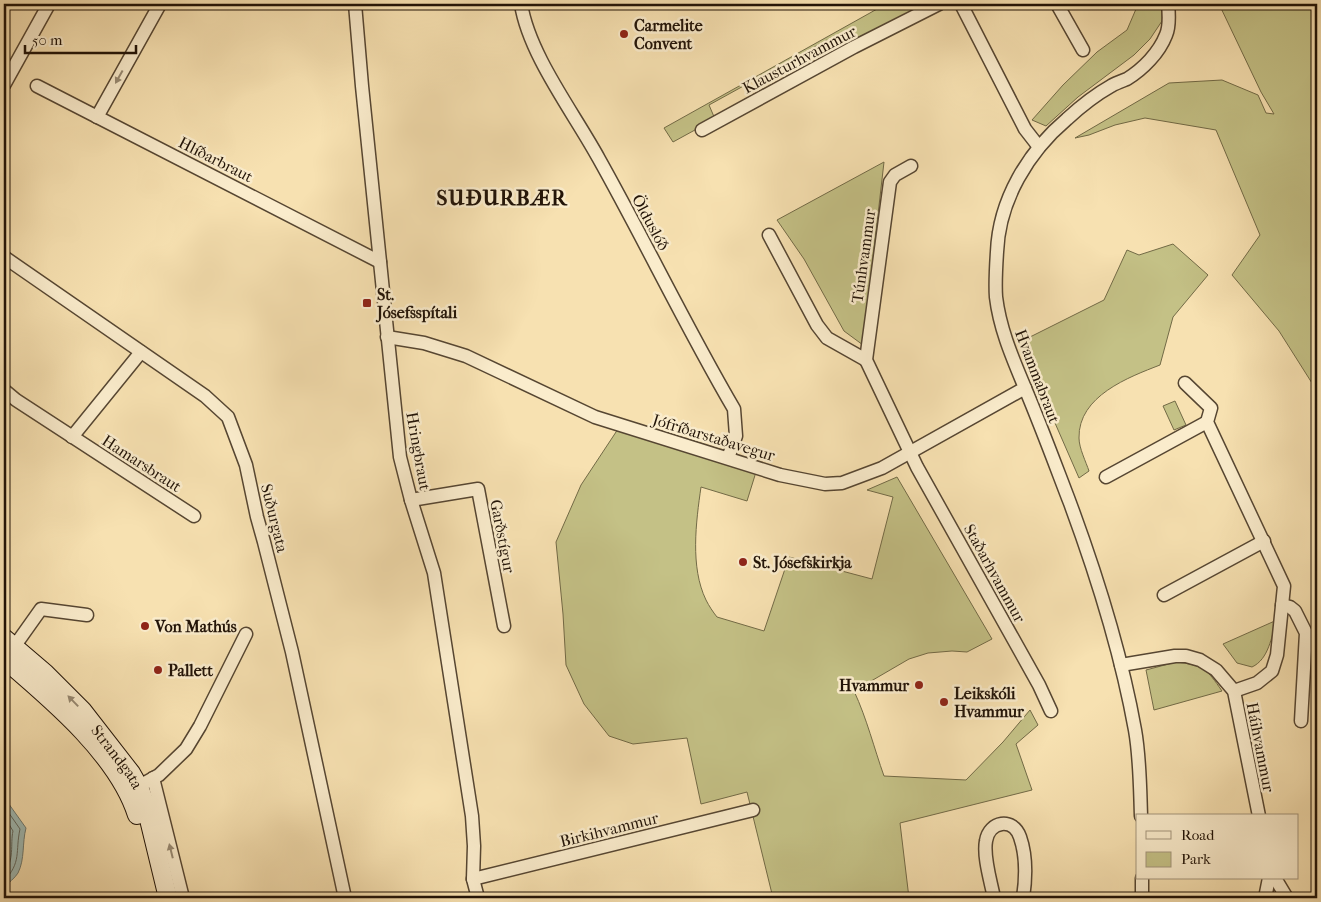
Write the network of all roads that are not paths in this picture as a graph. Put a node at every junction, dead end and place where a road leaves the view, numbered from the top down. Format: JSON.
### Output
{"nodes":[{"id":1,"x":49,"y":4,"type":"edge"},
{"id":2,"x":160,"y":4,"type":"edge"},
{"id":3,"x":355,"y":4,"type":"edge"},
{"id":4,"x":520,"y":4,"type":"edge"},
{"id":5,"x":939,"y":4,"type":"edge"},
{"id":6,"x":961,"y":4,"type":"edge"},
{"id":7,"x":1057,"y":4,"type":"edge"},
{"id":8,"x":1168,"y":4,"type":"edge"},
{"id":9,"x":1082,"y":50,"type":"dead end"},
{"id":10,"x":4,"y":85,"type":"edge"},
{"id":11,"x":37,"y":86,"type":"dead end"},
{"id":12,"x":97,"y":117,"type":"junction"},
{"id":13,"x":702,"y":130,"type":"dead end"},
{"id":14,"x":1039,"y":147,"type":"junction"},
{"id":15,"x":911,"y":166,"type":"dead end"},
{"id":16,"x":769,"y":235,"type":"dead end"},
{"id":17,"x":4,"y":257,"type":"edge"},
{"id":18,"x":380,"y":262,"type":"junction"},
{"id":19,"x":387,"y":337,"type":"junction"},
{"id":20,"x":142,"y":352,"type":"junction"},
{"id":21,"x":866,"y":360,"type":"junction"},
{"id":22,"x":1185,"y":383,"type":"dead end"},
{"id":23,"x":1025,"y":388,"type":"junction"},
{"id":24,"x":4,"y":390,"type":"edge"},
{"id":25,"x":1207,"y":422,"type":"junction"},
{"id":26,"x":72,"y":437,"type":"junction"},
{"id":27,"x":909,"y":452,"type":"junction"},
{"id":28,"x":728,"y":458,"type":"junction"},
{"id":29,"x":1106,"y":477,"type":"dead end"},
{"id":30,"x":411,"y":500,"type":"junction"},
{"id":31,"x":194,"y":516,"type":"dead end"},
{"id":32,"x":1264,"y":541,"type":"junction"},
{"id":33,"x":1164,"y":595,"type":"dead end"},
{"id":34,"x":1282,"y":606,"type":"junction"},
{"id":35,"x":87,"y":615,"type":"dead end"},
{"id":36,"x":504,"y":626,"type":"dead end"},
{"id":37,"x":246,"y":634,"type":"dead end"},
{"id":38,"x":7,"y":648,"type":"edge"},
{"id":39,"x":1121,"y":665,"type":"junction"},
{"id":40,"x":1234,"y":691,"type":"junction"},
{"id":41,"x":1051,"y":711,"type":"dead end"},
{"id":42,"x":1301,"y":721,"type":"dead end"},
{"id":43,"x":140,"y":786,"type":"junction"},
{"id":44,"x":753,"y":810,"type":"dead end"},
{"id":45,"x":1141,"y":814,"type":"edge"},
{"id":46,"x":1259,"y":814,"type":"edge"},
{"id":47,"x":473,"y":879,"type":"junction"},
{"id":48,"x":1142,"y":880,"type":"edge"},
{"id":49,"x":1269,"y":880,"type":"edge"},
{"id":50,"x":1276,"y":880,"type":"edge"},
{"id":51,"x":158,"y":898,"type":"edge"},
{"id":52,"x":168,"y":898,"type":"edge"},
{"id":53,"x":183,"y":898,"type":"edge"},
{"id":54,"x":345,"y":898,"type":"edge"},
{"id":55,"x":478,"y":898,"type":"edge"},
{"id":56,"x":994,"y":898,"type":"edge"},
{"id":57,"x":1023,"y":898,"type":"edge"},
{"id":58,"x":1142,"y":898,"type":"edge"},
{"id":59,"x":1265,"y":898,"type":"edge"},
{"id":60,"x":1287,"y":898,"type":"edge"}],
"edges":[{"from":1,"to":10,"type":"street"},
{"from":2,"to":12,"type":"street","one_way":true},
{"from":3,"to":18,"type":"street","name":"Hringbraut"},
{"from":4,"to":28,"type":"street","name":"Ölduslóð"},
{"from":5,"to":13,"type":"street","name":"Klausturhvammur"},
{"from":6,"to":14,"type":"street"},
{"from":7,"to":9,"type":"street"},
{"from":8,"to":14,"type":"street","name":"Hvammabraut"},
{"from":11,"to":12,"type":"street","name":"Hlíðarbraut"},
{"from":12,"to":18,"type":"street","name":"Hlíðarbraut"},
{"from":14,"to":23,"type":"street","name":"Hvammabraut"},
{"from":15,"to":21,"type":"street","name":"Túnhvammur"},
{"from":16,"to":21,"type":"street"},
{"from":17,"to":20,"type":"street","name":"Suðurgata"},
{"from":18,"to":19,"type":"street","name":"Hringbraut"},
{"from":19,"to":28,"type":"street","name":"Jófríðarstaðavegur"},
{"from":19,"to":30,"type":"street","name":"Hringbraut"},
{"from":20,"to":26,"type":"street"},
{"from":20,"to":54,"type":"street","name":"Suðurgata"},
{"from":21,"to":27,"type":"street"},
{"from":22,"to":25,"type":"street"},
{"from":23,"to":27,"type":"street","name":"Jófríðarstaðavegur"},
{"from":23,"to":39,"type":"street","name":"Hvammabraut"},
{"from":24,"to":26,"type":"street","name":"Hamarsbraut"},
{"from":25,"to":29,"type":"street"},
{"from":25,"to":32,"type":"street"},
{"from":26,"to":31,"type":"street","name":"Hamarsbraut"},
{"from":27,"to":28,"type":"street","name":"Jófríðarstaðavegur"},
{"from":27,"to":41,"type":"street","name":"Staðarhvammur"},
{"from":30,"to":36,"type":"street","name":"Garðstígur"},
{"from":30,"to":47,"type":"street","name":"Hringbraut"},
{"from":32,"to":33,"type":"street"},
{"from":32,"to":34,"type":"street"},
{"from":34,"to":40,"type":"street"},
{"from":34,"to":42,"type":"street"},
{"from":35,"to":38,"type":"street","name":"Strandgata"},
{"from":37,"to":43,"type":"street"},
{"from":38,"to":43,"type":"main road","name":"Strandgata"},
{"from":39,"to":40,"type":"street","name":"Háihvammur"},
{"from":39,"to":45,"type":"street","name":"Hvammabraut"},
{"from":40,"to":46,"type":"street","name":"Háihvammur"},
{"from":43,"to":51,"type":"main road","name":"Strandgata"},
{"from":43,"to":52,"type":"main road","name":"Strandgata"},
{"from":53,"to":43,"type":"street","name":"Strandgata","one_way":true},
{"from":44,"to":47,"type":"street","name":"Birkihvammur"},
{"from":47,"to":55,"type":"street","name":"Hringbraut"},
{"from":48,"to":58,"type":"street"},
{"from":49,"to":59,"type":"street"},
{"from":50,"to":60,"type":"street"},
{"from":56,"to":57,"type":"street"}]}
